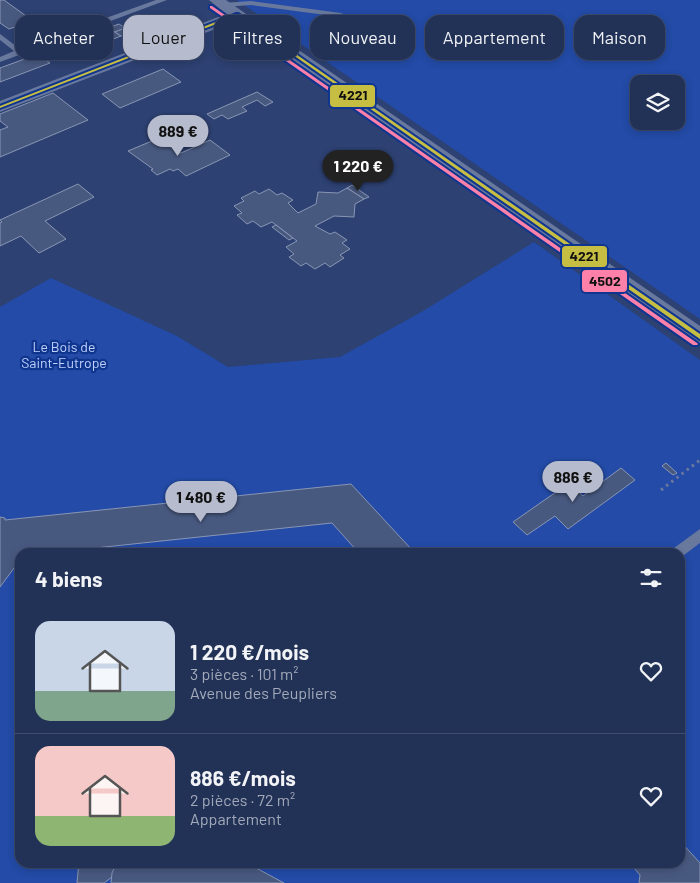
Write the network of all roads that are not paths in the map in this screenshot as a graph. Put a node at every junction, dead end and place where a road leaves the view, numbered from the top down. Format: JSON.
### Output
{"nodes":[{"id":1,"x":162,"y":0,"type":"edge"},
{"id":2,"x":238,"y":7,"type":"edge"},
{"id":3,"x":341,"y":15,"type":"dead end"},
{"id":4,"x":113,"y":18,"type":"edge"},
{"id":5,"x":0,"y":36,"type":"edge"},
{"id":6,"x":15,"y":49,"type":"edge"},
{"id":7,"x":15,"y":54,"type":"edge"},
{"id":8,"x":0,"y":60,"type":"edge"},
{"id":9,"x":0,"y":107,"type":"edge"},
{"id":10,"x":700,"y":338,"type":"edge"},
{"id":11,"x":700,"y":536,"type":"edge"},
{"id":12,"x":684,"y":548,"type":"edge"}],
"edges":[{"from":1,"to":4,"type":"lane"},
{"from":2,"to":3,"type":"lane"},
{"from":2,"to":9,"type":"street"},
{"from":2,"to":10,"type":"street"},
{"from":5,"to":6,"type":"lane"},
{"from":7,"to":8,"type":"lane"},
{"from":11,"to":12,"type":"lane"}]}
